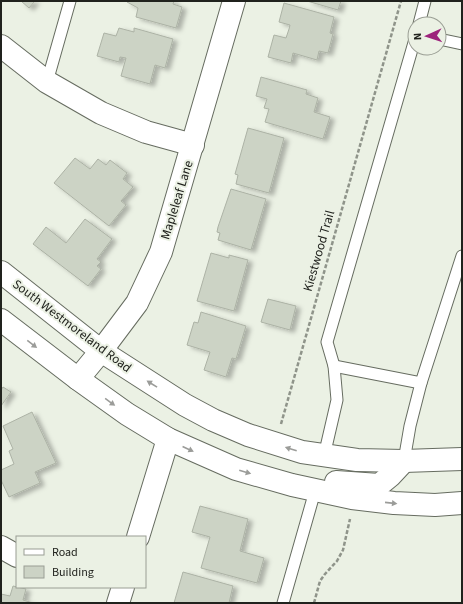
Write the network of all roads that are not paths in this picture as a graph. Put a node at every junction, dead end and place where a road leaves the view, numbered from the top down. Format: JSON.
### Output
{"nodes":[{"id":1,"x":70,"y":1,"type":"edge"},
{"id":2,"x":234,"y":1,"type":"edge"},
{"id":3,"x":425,"y":1,"type":"edge"},
{"id":4,"x":421,"y":16,"type":"edge"},
{"id":5,"x":447,"y":41,"type":"edge"},
{"id":6,"x":462,"y":44,"type":"edge"},
{"id":7,"x":1,"y":46,"type":"edge"},
{"id":8,"x":410,"y":56,"type":"edge"},
{"id":9,"x":47,"y":82,"type":"junction"},
{"id":10,"x":193,"y":145,"type":"junction"},
{"id":11,"x":462,"y":256,"type":"edge"},
{"id":12,"x":1,"y":272,"type":"edge"},
{"id":13,"x":1,"y":320,"type":"edge"},
{"id":14,"x":102,"y":351,"type":"junction"},
{"id":15,"x":334,"y":366,"type":"junction"},
{"id":16,"x":78,"y":380,"type":"junction"},
{"id":17,"x":421,"y":383,"type":"junction"},
{"id":18,"x":168,"y":439,"type":"junction"},
{"id":19,"x":324,"y":456,"type":"junction"},
{"id":20,"x":462,"y":459,"type":"edge"},
{"id":21,"x":404,"y":461,"type":"junction"},
{"id":22,"x":316,"y":490,"type":"junction"},
{"id":23,"x":462,"y":503,"type":"edge"},
{"id":24,"x":138,"y":536,"type":"edge"},
{"id":25,"x":1,"y":548,"type":"edge"},
{"id":26,"x":16,"y":556,"type":"edge"},
{"id":27,"x":283,"y":603,"type":"edge"}],
"edges":[{"from":1,"to":9,"type":"lane"},
{"from":2,"to":10,"type":"main road","name":"Mapleleaf Lane"},
{"from":3,"to":4,"type":"lane"},
{"from":5,"to":6,"type":"lane"},
{"from":7,"to":9,"type":"main road"},
{"from":8,"to":15,"type":"lane"},
{"from":9,"to":10,"type":"main road"},
{"from":10,"to":14,"type":"main road","name":"Mapleleaf Lane"},
{"from":11,"to":17,"type":"lane"},
{"from":12,"to":14,"type":"main road","name":"South Westmoreland Road"},
{"from":13,"to":16,"type":"main road","one_way":true},
{"from":14,"to":16,"type":"main road","name":"Mapleleaf Lane"},
{"from":19,"to":14,"type":"main road","name":"South Westmoreland Road","one_way":true},
{"from":15,"to":17,"type":"lane"},
{"from":15,"to":19,"type":"lane"},
{"from":16,"to":18,"type":"main road","one_way":true},
{"from":17,"to":21,"type":"lane"},
{"from":18,"to":22,"type":"main road","one_way":true},
{"from":18,"to":24,"type":"main road"},
{"from":19,"to":21,"type":"main road","name":"South Westmoreland Road"},
{"from":20,"to":21,"type":"main road","name":"South Westmoreland Road"},
{"from":21,"to":22,"type":"main road"},
{"from":22,"to":23,"type":"main road","one_way":true},
{"from":22,"to":27,"type":"lane"},
{"from":25,"to":26,"type":"main road"}]}
